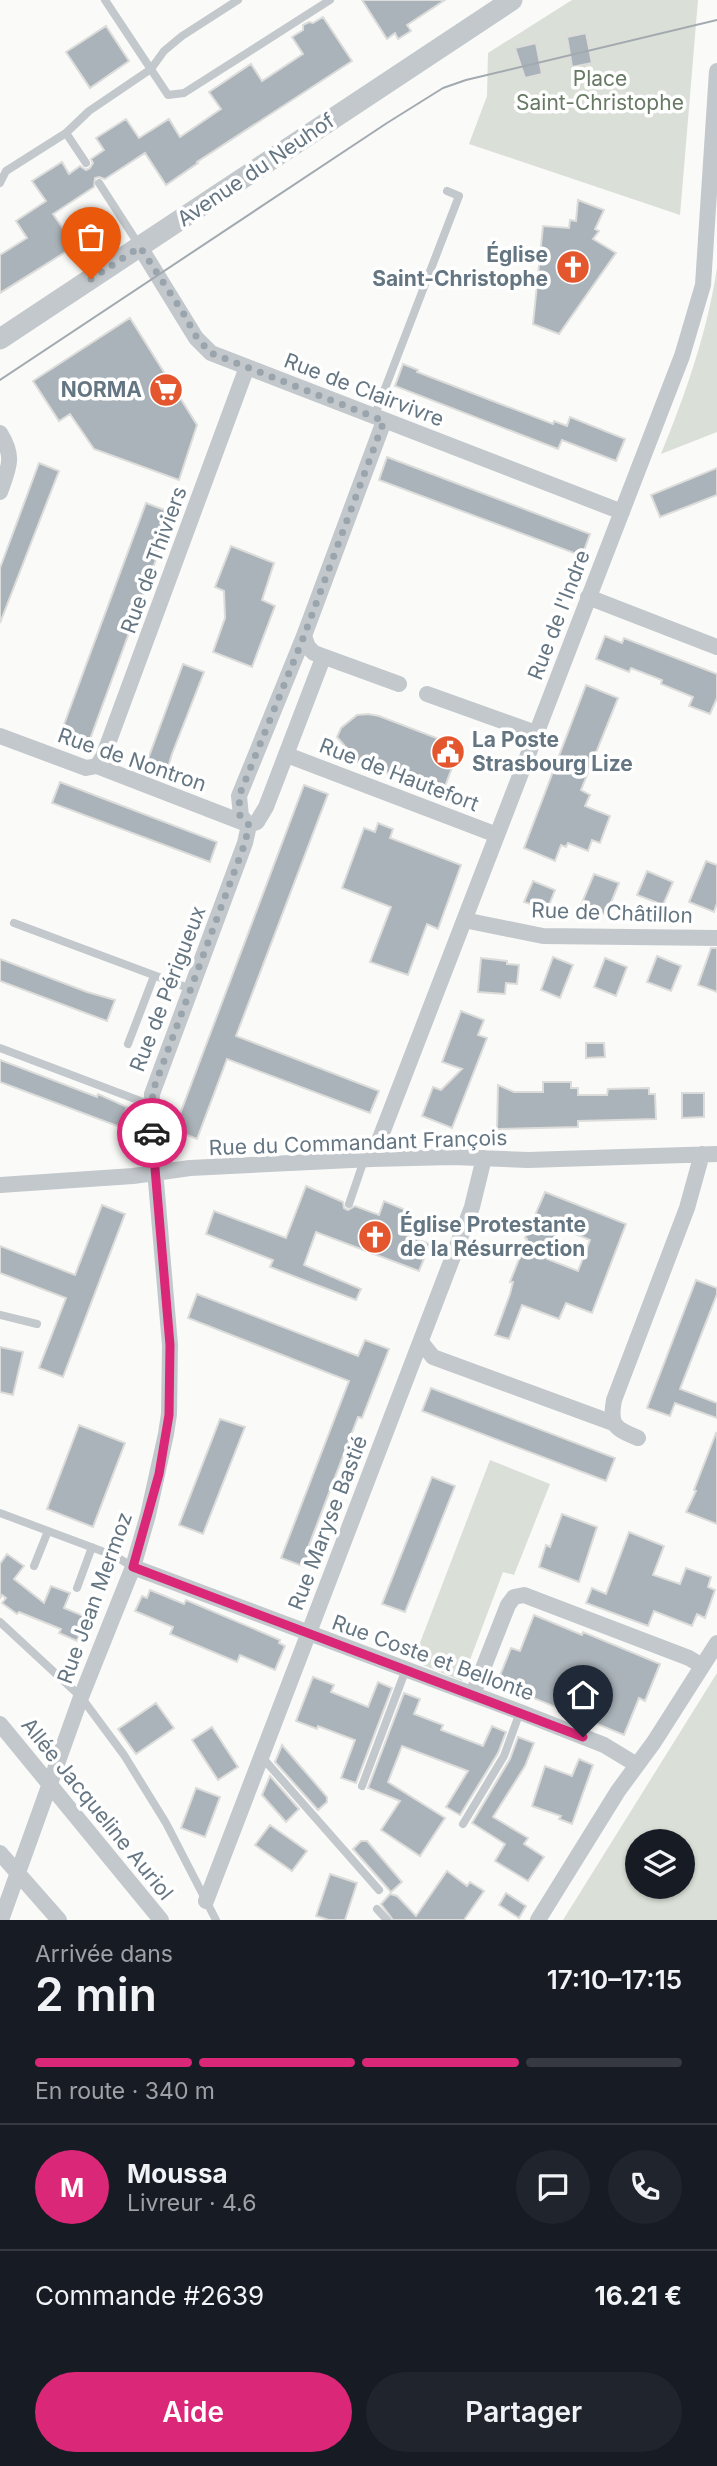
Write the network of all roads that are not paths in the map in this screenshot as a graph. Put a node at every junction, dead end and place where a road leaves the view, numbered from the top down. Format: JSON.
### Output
{"nodes":[{"id":1,"x":105,"y":0,"type":"edge"},
{"id":2,"x":238,"y":0,"type":"edge"},
{"id":3,"x":330,"y":0,"type":"edge"},
{"id":4,"x":512,"y":0,"type":"edge"},
{"id":5,"x":151,"y":69,"type":"junction"},
{"id":6,"x":717,"y":71,"type":"edge"},
{"id":7,"x":66,"y":133,"type":"junction"},
{"id":8,"x":86,"y":163,"type":"dead end"},
{"id":9,"x":0,"y":183,"type":"edge"},
{"id":10,"x":99,"y":183,"type":"dead end"},
{"id":11,"x":447,"y":191,"type":"dead end"},
{"id":12,"x":713,"y":200,"type":"edge"},
{"id":13,"x":140,"y":247,"type":"junction"},
{"id":14,"x":0,"y":339,"type":"edge"},
{"id":15,"x":247,"y":367,"type":"junction"},
{"id":16,"x":379,"y":419,"type":"junction"},
{"id":17,"x":0,"y":433,"type":"edge"},
{"id":18,"x":0,"y":492,"type":"edge"},
{"id":19,"x":622,"y":512,"type":"junction"},
{"id":20,"x":588,"y":597,"type":"junction"},
{"id":21,"x":304,"y":636,"type":"junction"},
{"id":22,"x":717,"y":647,"type":"edge"},
{"id":23,"x":323,"y":658,"type":"junction"},
{"id":24,"x":399,"y":684,"type":"dead end"},
{"id":25,"x":427,"y":694,"type":"dead end"},
{"id":26,"x":536,"y":733,"type":"junction"},
{"id":27,"x":0,"y":736,"type":"edge"},
{"id":28,"x":287,"y":755,"type":"junction"},
{"id":29,"x":97,"y":766,"type":"junction"},
{"id":30,"x":249,"y":825,"type":"junction"},
{"id":31,"x":497,"y":835,"type":"junction"},
{"id":32,"x":464,"y":920,"type":"junction"},
{"id":33,"x":14,"y":923,"type":"dead end"},
{"id":34,"x":717,"y":938,"type":"edge"},
{"id":35,"x":154,"y":975,"type":"junction"},
{"id":36,"x":191,"y":989,"type":"junction"},
{"id":37,"x":128,"y":1044,"type":"dead end"},
{"id":38,"x":0,"y":1048,"type":"edge"},
{"id":39,"x":151,"y":1105,"type":"junction"},
{"id":40,"x":710,"y":1154,"type":"edge"},
{"id":41,"x":484,"y":1158,"type":"junction"},
{"id":42,"x":368,"y":1159,"type":"junction"},
{"id":43,"x":155,"y":1173,"type":"junction"},
{"id":44,"x":0,"y":1185,"type":"edge"},
{"id":45,"x":349,"y":1204,"type":"dead end"},
{"id":46,"x":0,"y":1315,"type":"edge"},
{"id":47,"x":37,"y":1324,"type":"dead end"},
{"id":48,"x":421,"y":1342,"type":"junction"},
{"id":49,"x":613,"y":1423,"type":"junction"},
{"id":50,"x":638,"y":1438,"type":"dead end"},
{"id":51,"x":0,"y":1513,"type":"edge"},
{"id":52,"x":48,"y":1531,"type":"junction"},
{"id":53,"x":92,"y":1547,"type":"junction"},
{"id":54,"x":34,"y":1566,"type":"dead end"},
{"id":55,"x":133,"y":1567,"type":"junction"},
{"id":56,"x":77,"y":1588,"type":"dead end"},
{"id":57,"x":0,"y":1622,"type":"edge"},
{"id":58,"x":308,"y":1634,"type":"junction"},
{"id":59,"x":717,"y":1643,"type":"edge"},
{"id":60,"x":702,"y":1666,"type":"junction"},
{"id":61,"x":405,"y":1669,"type":"junction"},
{"id":62,"x":473,"y":1694,"type":"junction"},
{"id":63,"x":81,"y":1697,"type":"junction"},
{"id":64,"x":520,"y":1712,"type":"junction"},
{"id":65,"x":0,"y":1724,"type":"edge"},
{"id":66,"x":261,"y":1756,"type":"junction"},
{"id":67,"x":637,"y":1765,"type":"junction"},
{"id":68,"x":50,"y":1783,"type":"junction"},
{"id":69,"x":362,"y":1786,"type":"dead end"},
{"id":70,"x":463,"y":1824,"type":"dead end"},
{"id":71,"x":0,"y":1853,"type":"edge"},
{"id":72,"x":18,"y":1873,"type":"junction"},
{"id":73,"x":379,"y":1890,"type":"dead end"},
{"id":74,"x":206,"y":1901,"type":"junction"},
{"id":75,"x":377,"y":1909,"type":"dead end"},
{"id":76,"x":1,"y":1920,"type":"edge"},
{"id":77,"x":59,"y":1920,"type":"edge"},
{"id":78,"x":161,"y":1920,"type":"edge"},
{"id":79,"x":216,"y":1920,"type":"edge"},
{"id":80,"x":387,"y":1920,"type":"edge"},
{"id":81,"x":538,"y":1920,"type":"edge"}],
"edges":[{"from":1,"to":5,"type":"lane"},
{"from":2,"to":5,"type":"lane"},
{"from":3,"to":5,"type":"lane"},
{"from":4,"to":13,"type":"street","name":"Avenue du Neuhof"},
{"from":5,"to":7,"type":"lane"},
{"from":6,"to":12,"type":"street","name":"Rue de l'Indre"},
{"from":7,"to":8,"type":"lane"},
{"from":7,"to":9,"type":"lane"},
{"from":10,"to":13,"type":"lane"},
{"from":11,"to":16,"type":"lane"},
{"from":12,"to":19,"type":"street","name":"Rue de l'Indre"},
{"from":13,"to":14,"type":"street","name":"Avenue du Neuhof"},
{"from":13,"to":15,"type":"street","name":"Rue de Clairvivre"},
{"from":15,"to":16,"type":"street","name":"Rue de Clairvivre"},
{"from":15,"to":29,"type":"street","name":"Rue de Thiviers"},
{"from":16,"to":19,"type":"street","name":"Rue de Clairvivre"},
{"from":16,"to":21,"type":"street"},
{"from":17,"to":18,"type":"street"},
{"from":19,"to":20,"type":"street","name":"Rue de l'Indre"},
{"from":20,"to":22,"type":"street"},
{"from":20,"to":26,"type":"street","name":"Rue de l'Indre"},
{"from":21,"to":23,"type":"street"},
{"from":21,"to":30,"type":"street"},
{"from":23,"to":24,"type":"street"},
{"from":23,"to":28,"type":"street","name":"Rue de Périgueux"},
{"from":25,"to":26,"type":"street"},
{"from":26,"to":31,"type":"street","name":"Rue de l'Indre"},
{"from":27,"to":29,"type":"street","name":"Rue de Nontron"},
{"from":28,"to":30,"type":"street","name":"Rue de Périgueux"},
{"from":28,"to":31,"type":"street","name":"Rue de Hautefort"},
{"from":29,"to":30,"type":"street","name":"Rue de Nontron"},
{"from":30,"to":36,"type":"street","name":"Rue de Périgueux"},
{"from":31,"to":32,"type":"street","name":"Rue de l'Indre"},
{"from":32,"to":34,"type":"street","name":"Rue de Châtillon"},
{"from":32,"to":42,"type":"street","name":"Rue de l'Indre"},
{"from":33,"to":35,"type":"lane"},
{"from":35,"to":36,"type":"lane"},
{"from":35,"to":37,"type":"lane"},
{"from":36,"to":39,"type":"street","name":"Rue de Périgueux"},
{"from":38,"to":39,"type":"lane"},
{"from":39,"to":43,"type":"street","name":"Rue de Périgueux"},
{"from":40,"to":41,"type":"street","name":"Rue du Commandant François"},
{"from":40,"to":49,"type":"street"},
{"from":41,"to":42,"type":"street","name":"Rue du Commandant François"},
{"from":41,"to":48,"type":"street","name":"Rue Maryse Bastié"},
{"from":42,"to":43,"type":"street","name":"Rue du Commandant François"},
{"from":42,"to":45,"type":"lane"},
{"from":43,"to":44,"type":"street","name":"Rue du Commandant François"},
{"from":43,"to":55,"type":"street","name":"Rue Jean Mermoz"},
{"from":46,"to":47,"type":"lane"},
{"from":48,"to":49,"type":"street"},
{"from":48,"to":58,"type":"street","name":"Rue Maryse Bastié"},
{"from":49,"to":50,"type":"street"},
{"from":51,"to":52,"type":"lane"},
{"from":52,"to":53,"type":"lane"},
{"from":52,"to":54,"type":"lane"},
{"from":53,"to":55,"type":"lane"},
{"from":53,"to":56,"type":"lane"},
{"from":55,"to":58,"type":"street","name":"Rue Coste et Bellonte"},
{"from":55,"to":63,"type":"street","name":"Rue Jean Mermoz"},
{"from":57,"to":63,"type":"lane"},
{"from":58,"to":61,"type":"street","name":"Rue Coste et Bellonte"},
{"from":58,"to":66,"type":"street","name":"Rue Maryse Bastié"},
{"from":59,"to":60,"type":"street"},
{"from":60,"to":62,"type":"street"},
{"from":60,"to":67,"type":"street"},
{"from":61,"to":62,"type":"street","name":"Rue Coste et Bellonte"},
{"from":61,"to":69,"type":"lane"},
{"from":62,"to":64,"type":"street","name":"Rue Coste et Bellonte"},
{"from":63,"to":68,"type":"street","name":"Rue Jean Mermoz"},
{"from":63,"to":74,"type":"lane"},
{"from":64,"to":67,"type":"street","name":"Rue Coste et Bellonte"},
{"from":64,"to":70,"type":"lane"},
{"from":65,"to":68,"type":"street","name":"Allée Jacqueline Auriol"},
{"from":66,"to":73,"type":"lane"},
{"from":66,"to":74,"type":"street","name":"Rue Maryse Bastié"},
{"from":67,"to":81,"type":"street"},
{"from":68,"to":72,"type":"street","name":"Rue Jean Mermoz"},
{"from":68,"to":78,"type":"street","name":"Allée Jacqueline Auriol"},
{"from":71,"to":72,"type":"street"},
{"from":72,"to":76,"type":"street","name":"Rue Jean Mermoz"},
{"from":72,"to":77,"type":"street"},
{"from":74,"to":79,"type":"lane"},
{"from":75,"to":80,"type":"lane"}]}
